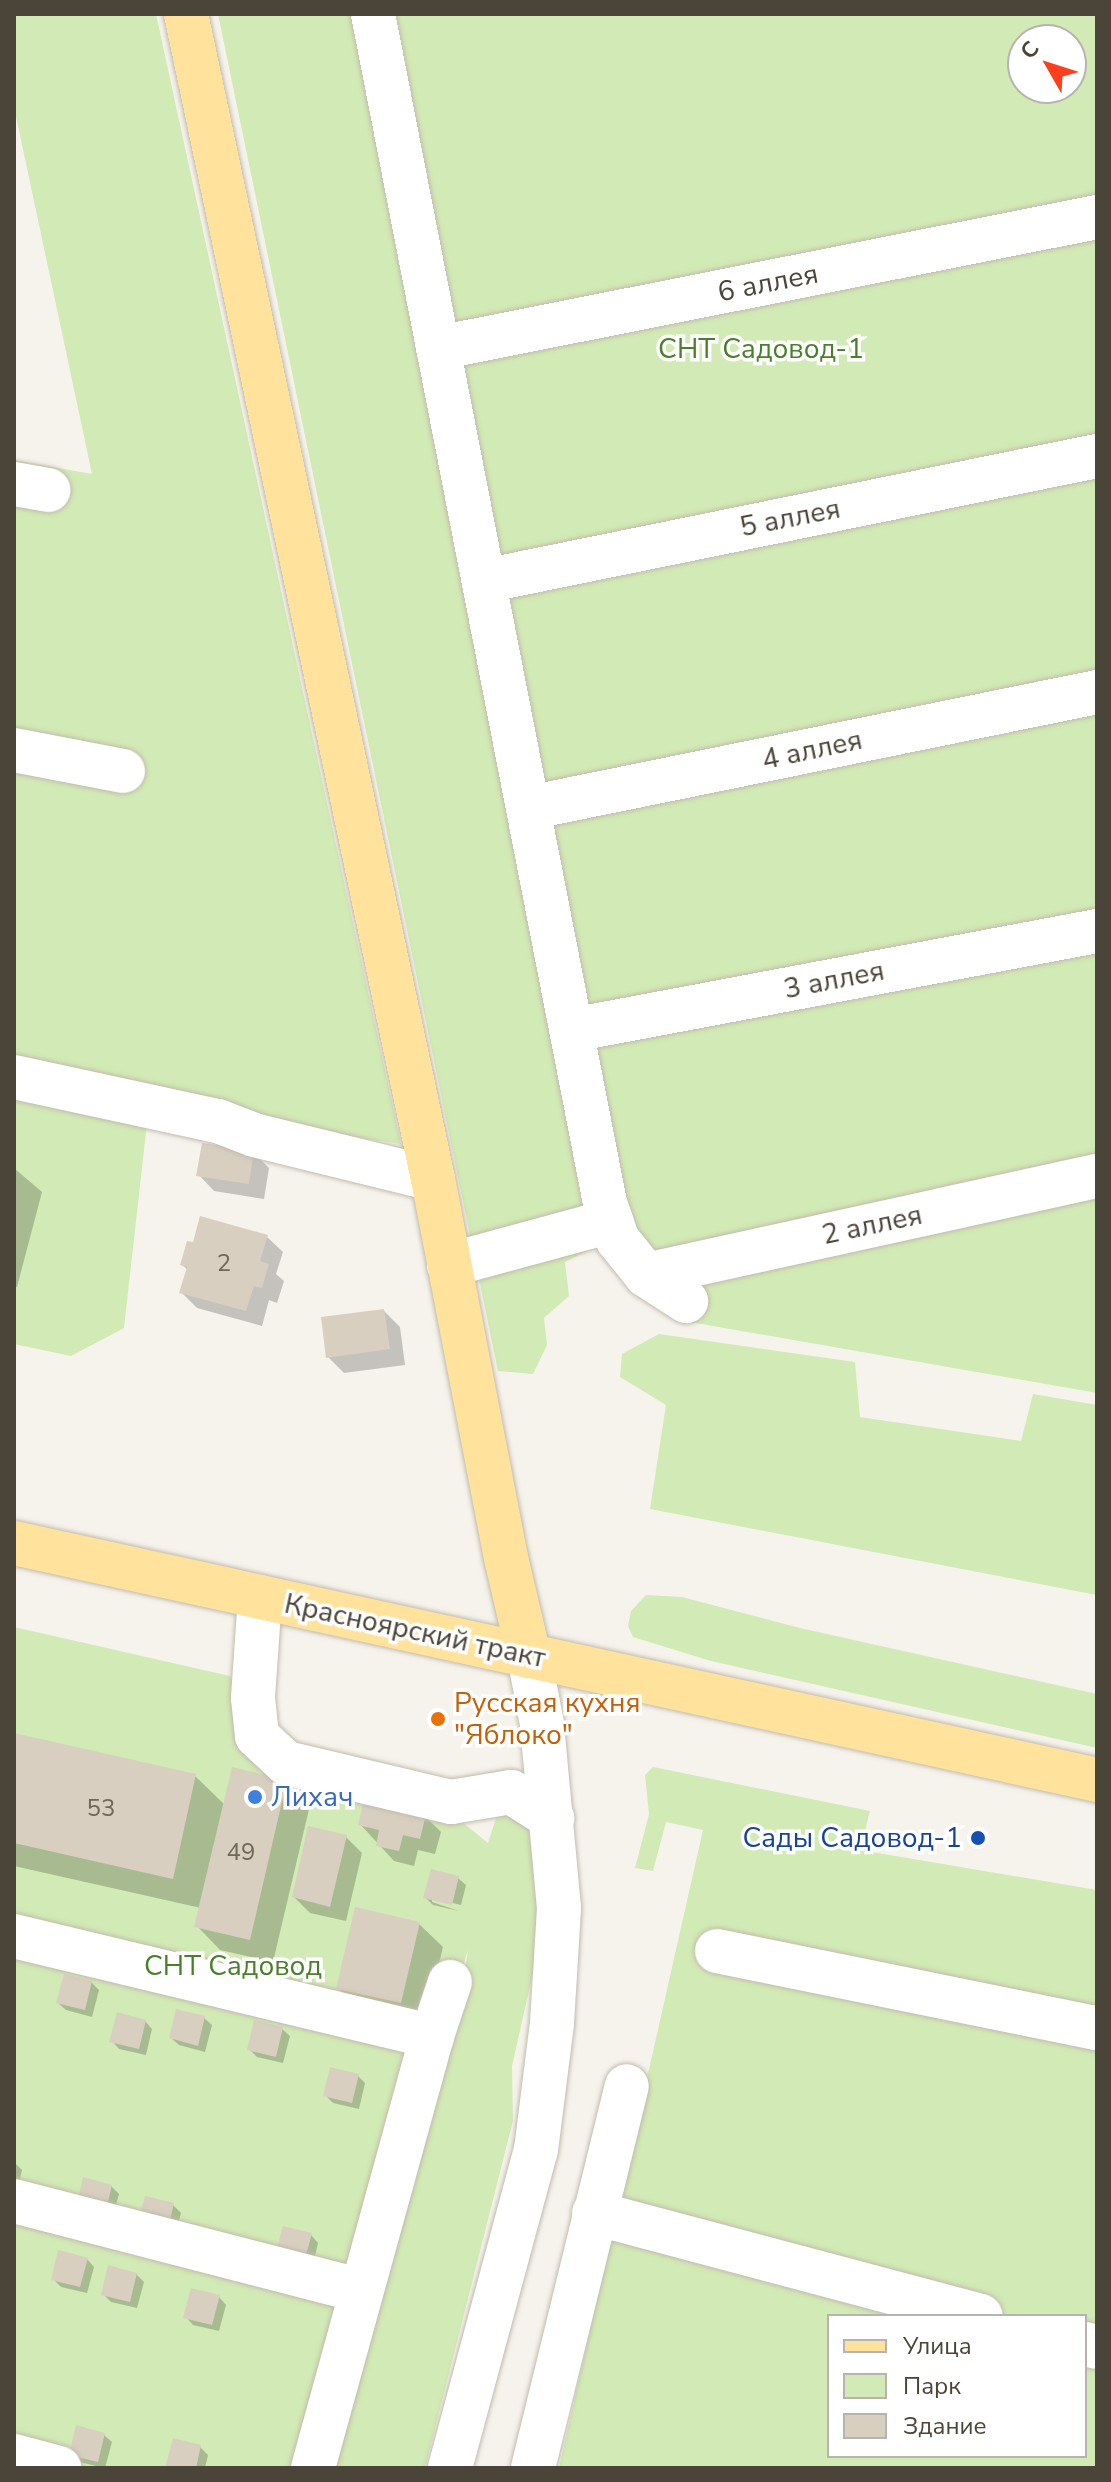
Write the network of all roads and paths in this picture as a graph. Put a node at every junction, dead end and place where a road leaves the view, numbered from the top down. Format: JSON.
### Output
{"nodes":[{"id":1,"x":186,"y":14,"type":"edge"},
{"id":2,"x":373,"y":14,"type":"edge"},
{"id":3,"x":1097,"y":217,"type":"edge"},
{"id":4,"x":438,"y":348,"type":"junction"},
{"id":5,"x":1097,"y":456,"type":"edge"},
{"id":6,"x":484,"y":581,"type":"junction"},
{"id":7,"x":1097,"y":692,"type":"edge"},
{"id":8,"x":14,"y":750,"type":"edge"},
{"id":9,"x":123,"y":771,"type":"dead end"},
{"id":10,"x":528,"y":808,"type":"junction"},
{"id":11,"x":1097,"y":931,"type":"edge"},
{"id":12,"x":572,"y":1030,"type":"junction"},
{"id":13,"x":14,"y":1077,"type":"edge"},
{"id":14,"x":1097,"y":1176,"type":"edge"},
{"id":15,"x":433,"y":1179,"type":"junction"},
{"id":16,"x":611,"y":1221,"type":"junction"},
{"id":17,"x":449,"y":1265,"type":"junction"},
{"id":18,"x":646,"y":1275,"type":"junction"},
{"id":19,"x":686,"y":1301,"type":"dead end"},
{"id":20,"x":14,"y":1543,"type":"edge"},
{"id":21,"x":260,"y":1597,"type":"junction"},
{"id":22,"x":529,"y":1656,"type":"junction"},
{"id":23,"x":1097,"y":1780,"type":"edge"},
{"id":24,"x":552,"y":1818,"type":"junction"},
{"id":25,"x":14,"y":1936,"type":"edge"},
{"id":26,"x":717,"y":1951,"type":"dead end"},
{"id":27,"x":450,"y":1982,"type":"dead end"},
{"id":28,"x":1097,"y":2028,"type":"edge"},
{"id":29,"x":432,"y":2036,"type":"junction"},
{"id":30,"x":627,"y":2086,"type":"dead end"},
{"id":31,"x":14,"y":2201,"type":"edge"},
{"id":32,"x":594,"y":2213,"type":"junction"},
{"id":33,"x":361,"y":2291,"type":"junction"},
{"id":34,"x":973,"y":2314,"type":"edge"},
{"id":35,"x":14,"y":2456,"type":"edge"},
{"id":36,"x":59,"y":2468,"type":"edge"},
{"id":37,"x":313,"y":2468,"type":"edge"},
{"id":38,"x":450,"y":2468,"type":"edge"},
{"id":39,"x":533,"y":2468,"type":"edge"}],
"edges":[{"from":1,"to":15,"type":"main road"},
{"from":2,"to":4,"type":"street"},
{"from":3,"to":4,"type":"street","name":"6 аллея"},
{"from":4,"to":6,"type":"street"},
{"from":5,"to":6,"type":"street","name":"5 аллея"},
{"from":6,"to":10,"type":"street"},
{"from":7,"to":10,"type":"street","name":"4 аллея"},
{"from":8,"to":9,"type":"street"},
{"from":10,"to":12,"type":"street"},
{"from":11,"to":12,"type":"street","name":"3 аллея"},
{"from":12,"to":16,"type":"street"},
{"from":13,"to":15,"type":"street"},
{"from":14,"to":18,"type":"street","name":"2 аллея"},
{"from":15,"to":17,"type":"main road"},
{"from":16,"to":17,"type":"street"},
{"from":16,"to":18,"type":"street"},
{"from":17,"to":22,"type":"main road"},
{"from":18,"to":19,"type":"street"},
{"from":20,"to":21,"type":"main road","name":"Красноярский тракт"},
{"from":21,"to":22,"type":"main road","name":"Красноярский тракт"},
{"from":21,"to":24,"type":"street"},
{"from":22,"to":23,"type":"main road","name":"Красноярский тракт"},
{"from":22,"to":24,"type":"street"},
{"from":24,"to":38,"type":"street"},
{"from":25,"to":29,"type":"street"},
{"from":26,"to":28,"type":"street"},
{"from":27,"to":29,"type":"street"},
{"from":29,"to":33,"type":"street"},
{"from":30,"to":32,"type":"street"},
{"from":31,"to":33,"type":"street"},
{"from":32,"to":34,"type":"street"},
{"from":32,"to":39,"type":"street"},
{"from":33,"to":37,"type":"street"},
{"from":35,"to":36,"type":"street"}]}
